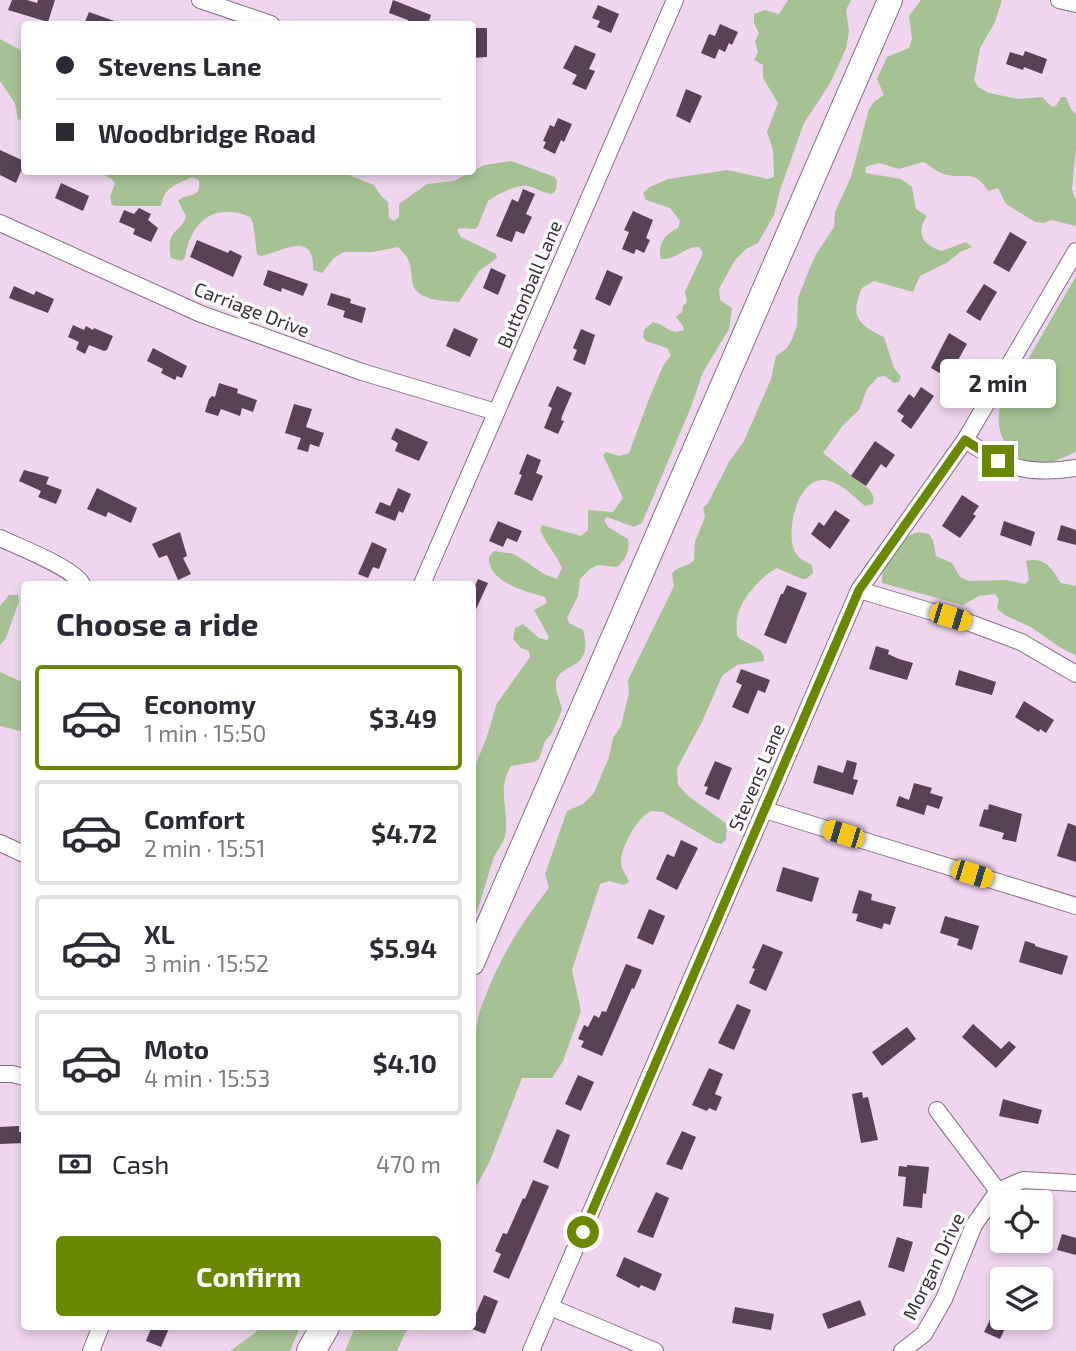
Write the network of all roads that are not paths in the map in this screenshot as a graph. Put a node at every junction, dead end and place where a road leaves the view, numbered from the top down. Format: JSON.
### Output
{"nodes":[{"id":1,"x":200,"y":0,"type":"edge"},
{"id":2,"x":675,"y":0,"type":"edge"},
{"id":3,"x":890,"y":0,"type":"edge"},
{"id":4,"x":1059,"y":0,"type":"edge"},
{"id":5,"x":1076,"y":5,"type":"edge"},
{"id":6,"x":262,"y":21,"type":"edge"},
{"id":7,"x":0,"y":223,"type":"edge"},
{"id":8,"x":1076,"y":251,"type":"edge"},
{"id":9,"x":496,"y":412,"type":"junction"},
{"id":10,"x":965,"y":440,"type":"junction"},
{"id":11,"x":1076,"y":468,"type":"edge"},
{"id":12,"x":0,"y":538,"type":"edge"},
{"id":13,"x":80,"y":581,"type":"edge"},
{"id":14,"x":423,"y":581,"type":"edge"},
{"id":15,"x":859,"y":590,"type":"junction"},
{"id":16,"x":1076,"y":674,"type":"edge"},
{"id":17,"x":765,"y":810,"type":"junction"},
{"id":18,"x":0,"y":843,"type":"edge"},
{"id":19,"x":21,"y":853,"type":"edge"},
{"id":20,"x":1076,"y":906,"type":"edge"},
{"id":21,"x":476,"y":954,"type":"edge"},
{"id":22,"x":0,"y":1074,"type":"edge"},
{"id":23,"x":21,"y":1076,"type":"edge"},
{"id":24,"x":937,"y":1110,"type":"dead end"},
{"id":25,"x":1076,"y":1183,"type":"edge"},
{"id":26,"x":997,"y":1190,"type":"edge"},
{"id":27,"x":1000,"y":1190,"type":"edge"},
{"id":28,"x":990,"y":1202,"type":"edge"},
{"id":29,"x":550,"y":1307,"type":"junction"},
{"id":30,"x":100,"y":1330,"type":"edge"},
{"id":31,"x":324,"y":1330,"type":"edge"},
{"id":32,"x":325,"y":1330,"type":"edge"},
{"id":33,"x":91,"y":1351,"type":"edge"},
{"id":34,"x":311,"y":1351,"type":"edge"},
{"id":35,"x":320,"y":1351,"type":"edge"},
{"id":36,"x":531,"y":1351,"type":"edge"},
{"id":37,"x":654,"y":1351,"type":"edge"},
{"id":38,"x":902,"y":1351,"type":"edge"}],
"edges":[{"from":1,"to":6,"type":"street"},
{"from":2,"to":9,"type":"street","name":"Buttonball Lane"},
{"from":3,"to":21,"type":"main road"},
{"from":4,"to":5,"type":"street"},
{"from":7,"to":9,"type":"street","name":"Carriage Drive"},
{"from":8,"to":10,"type":"street","name":"Stevens Lane"},
{"from":9,"to":14,"type":"street","name":"Buttonball Lane"},
{"from":10,"to":11,"type":"street"},
{"from":10,"to":15,"type":"street","name":"Stevens Lane"},
{"from":12,"to":13,"type":"street"},
{"from":15,"to":16,"type":"street"},
{"from":15,"to":17,"type":"street","name":"Stevens Lane"},
{"from":17,"to":20,"type":"street"},
{"from":17,"to":29,"type":"street","name":"Stevens Lane"},
{"from":18,"to":19,"type":"street"},
{"from":22,"to":23,"type":"street"},
{"from":24,"to":26,"type":"street"},
{"from":25,"to":27,"type":"street"},
{"from":28,"to":38,"type":"street","name":"Morgan Drive"},
{"from":29,"to":36,"type":"street","name":"Stevens Lane"},
{"from":29,"to":37,"type":"street"},
{"from":30,"to":33,"type":"street"},
{"from":31,"to":34,"type":"highway"},
{"from":32,"to":35,"type":"highway"}]}
